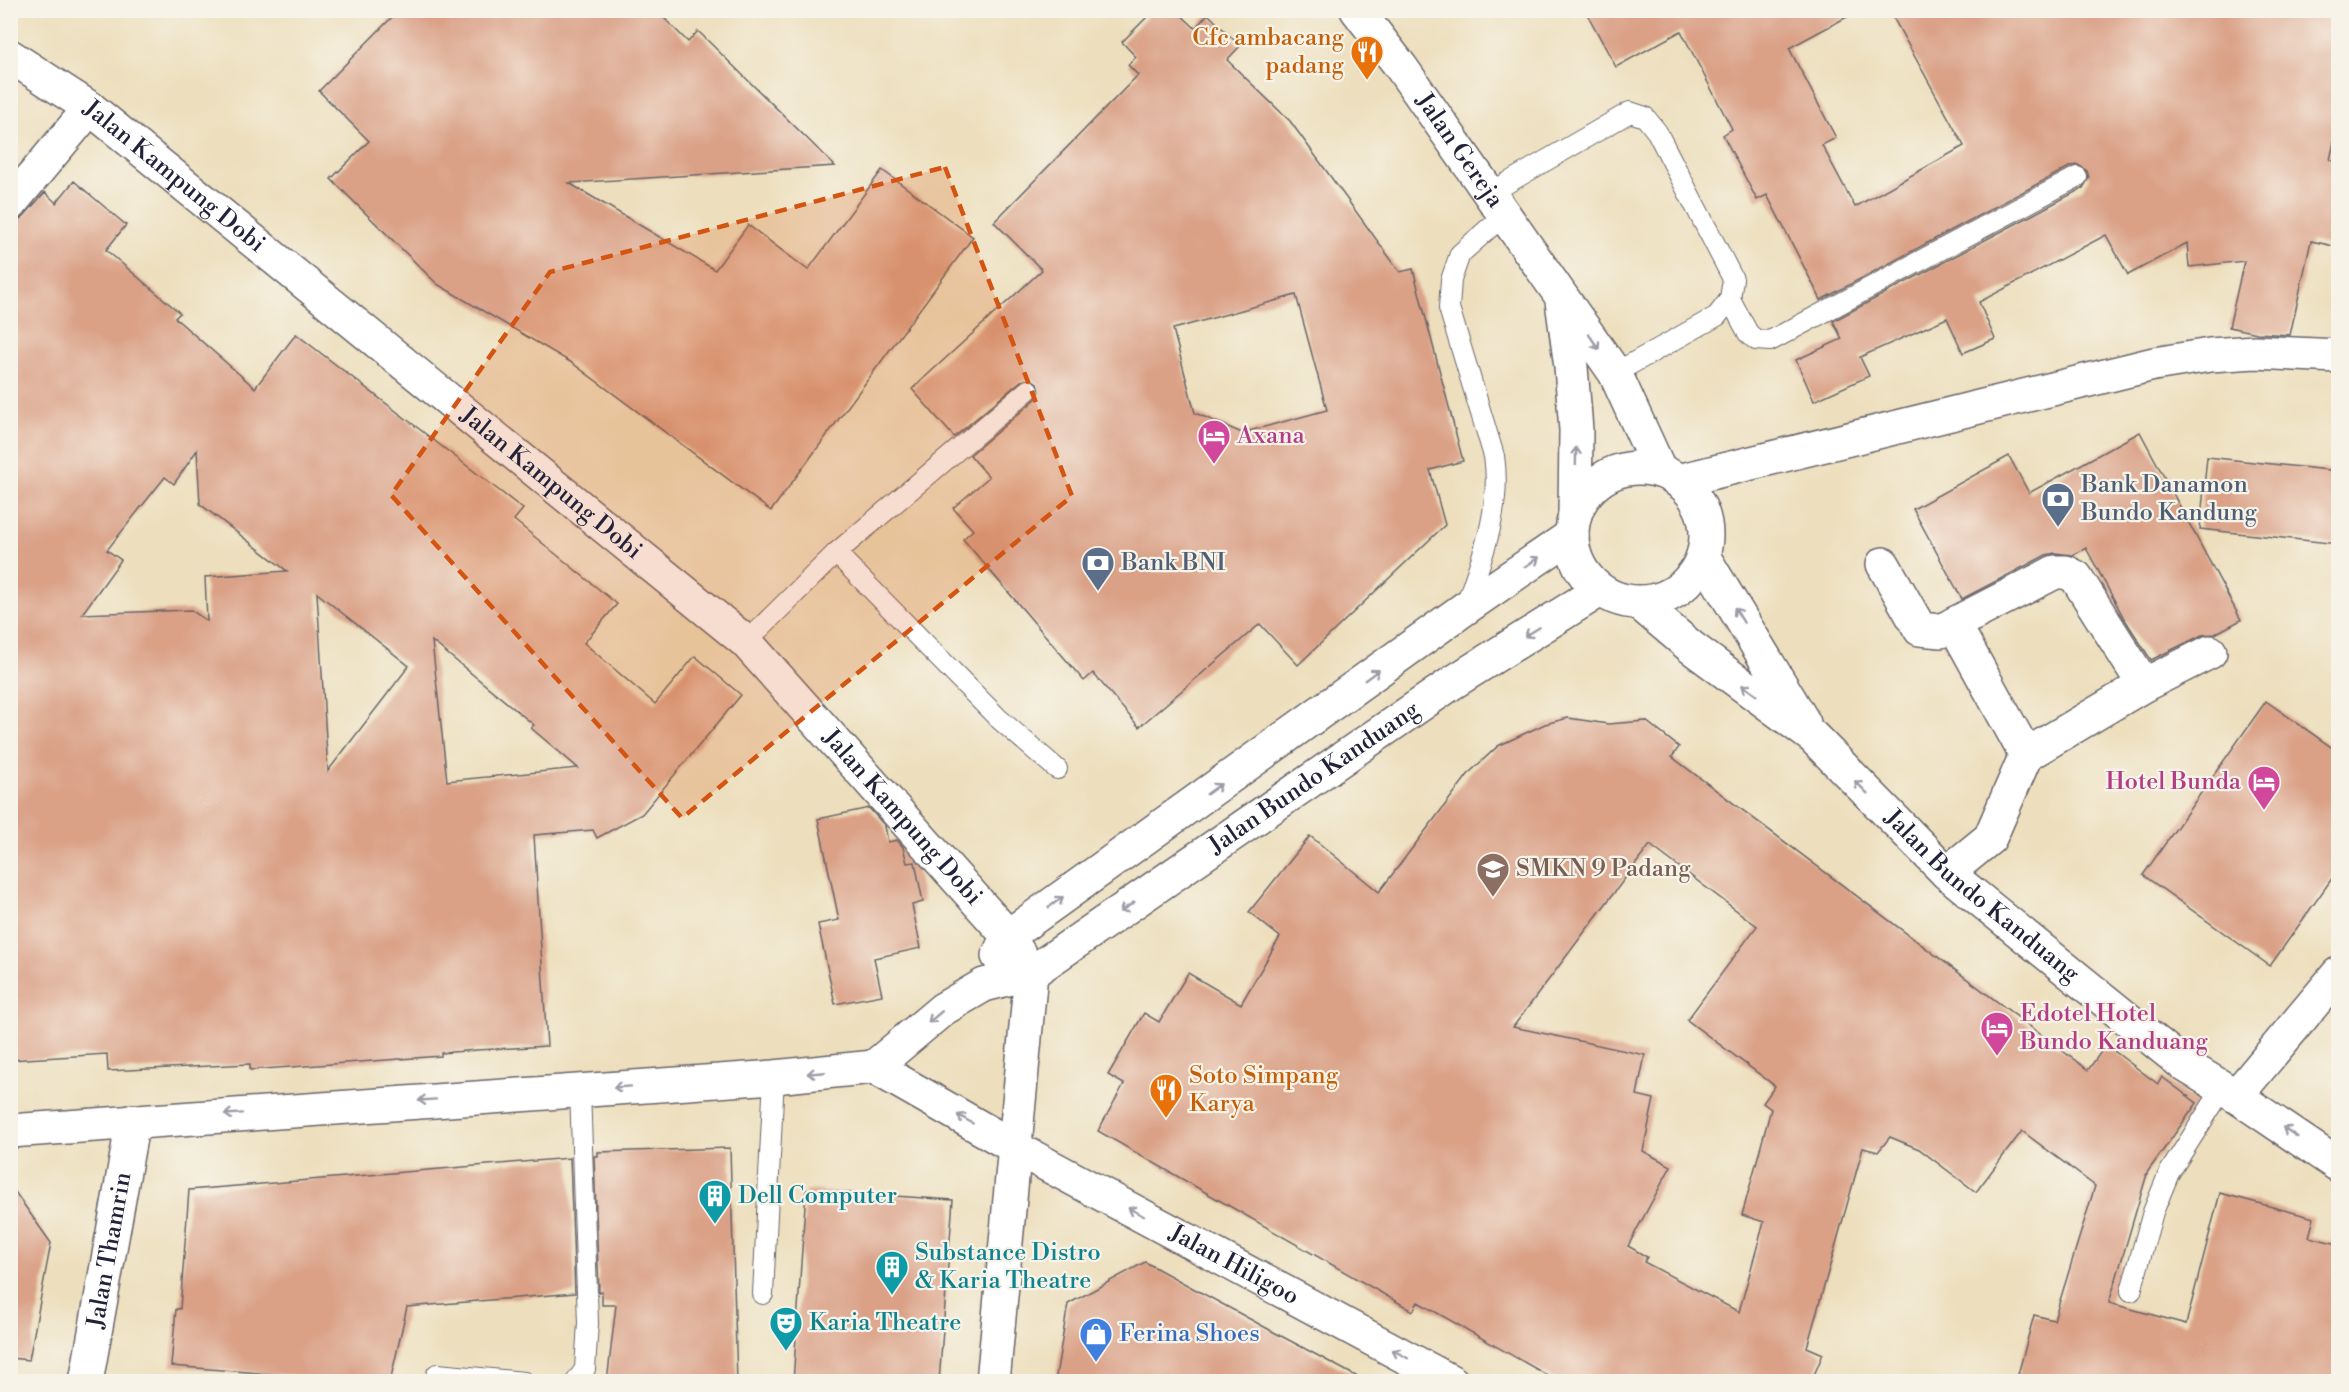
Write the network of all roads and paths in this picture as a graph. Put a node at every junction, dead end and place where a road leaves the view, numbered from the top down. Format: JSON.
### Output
{"nodes":[{"id":1,"x":1357,"y":10,"type":"edge"},
{"id":2,"x":10,"y":56,"type":"edge"},
{"id":3,"x":90,"y":108,"type":"junction"},
{"id":4,"x":2077,"y":177,"type":"dead end"},
{"id":5,"x":10,"y":204,"type":"edge"},
{"id":6,"x":1497,"y":204,"type":"junction"},
{"id":7,"x":1561,"y":293,"type":"junction"},
{"id":8,"x":1730,"y":299,"type":"junction"},
{"id":9,"x":2338,"y":357,"type":"edge"},
{"id":10,"x":1615,"y":373,"type":"junction"},
{"id":11,"x":1028,"y":390,"type":"dead end"},
{"id":12,"x":1669,"y":476,"type":"junction"},
{"id":13,"x":1574,"y":525,"type":"junction"},
{"id":14,"x":836,"y":553,"type":"junction"},
{"id":15,"x":1703,"y":556,"type":"junction"},
{"id":16,"x":1883,"y":564,"type":"dead end"},
{"id":17,"x":1600,"y":590,"type":"junction"},
{"id":18,"x":1639,"y":603,"type":"junction"},
{"id":19,"x":1464,"y":609,"type":"junction"},
{"id":20,"x":1954,"y":624,"type":"junction"},
{"id":21,"x":746,"y":642,"type":"junction"},
{"id":22,"x":2210,"y":652,"type":"dead end"},
{"id":23,"x":2144,"y":686,"type":"junction"},
{"id":24,"x":1813,"y":737,"type":"junction"},
{"id":25,"x":2026,"y":755,"type":"junction"},
{"id":26,"x":1058,"y":769,"type":"dead end"},
{"id":27,"x":1141,"y":843,"type":"junction"},
{"id":28,"x":1947,"y":873,"type":"junction"},
{"id":29,"x":1167,"y":879,"type":"junction"},
{"id":30,"x":1008,"y":936,"type":"junction"},
{"id":31,"x":1031,"y":973,"type":"junction"},
{"id":32,"x":2338,"y":974,"type":"edge"},
{"id":33,"x":984,"y":985,"type":"junction"},
{"id":34,"x":874,"y":1067,"type":"junction"},
{"id":35,"x":774,"y":1077,"type":"junction"},
{"id":36,"x":580,"y":1090,"type":"junction"},
{"id":37,"x":2230,"y":1092,"type":"junction"},
{"id":38,"x":133,"y":1121,"type":"junction"},
{"id":39,"x":10,"y":1131,"type":"edge"},
{"id":40,"x":1016,"y":1148,"type":"junction"},
{"id":41,"x":2338,"y":1165,"type":"edge"},
{"id":42,"x":2131,"y":1291,"type":"dead end"},
{"id":43,"x":763,"y":1294,"type":"dead end"},
{"id":44,"x":437,"y":1374,"type":"dead end"},
{"id":45,"x":86,"y":1382,"type":"edge"},
{"id":46,"x":524,"y":1382,"type":"edge"},
{"id":47,"x":576,"y":1382,"type":"edge"},
{"id":48,"x":993,"y":1382,"type":"edge"},
{"id":49,"x":1452,"y":1382,"type":"edge"}],
"edges":[{"from":1,"to":6,"type":"main road","name":"Jalan Gereja"},
{"from":2,"to":3,"type":"main road","name":"Jalan Kampung Dobi"},
{"from":3,"to":5,"type":"main road"},
{"from":3,"to":21,"type":"main road","name":"Jalan Kampung Dobi"},
{"from":4,"to":8,"type":"lane"},
{"from":6,"to":7,"type":"main road","name":"Jalan Gereja"},
{"from":6,"to":8,"type":"lane"},
{"from":6,"to":19,"type":"lane"},
{"from":7,"to":10,"type":"main road","name":"Jalan Gereja","one_way":true},
{"from":13,"to":7,"type":"main road","one_way":true},
{"from":8,"to":10,"type":"lane"},
{"from":9,"to":12,"type":"main road"},
{"from":10,"to":12,"type":"main road","name":"Jalan Gereja"},
{"from":11,"to":14,"type":"lane"},
{"from":12,"to":13,"type":"main road"},
{"from":12,"to":15,"type":"main road"},
{"from":13,"to":17,"type":"main road"},
{"from":19,"to":13,"type":"main road","one_way":true},
{"from":14,"to":21,"type":"lane"},
{"from":14,"to":26,"type":"lane"},
{"from":15,"to":18,"type":"main road"},
{"from":24,"to":15,"type":"main road","one_way":true},
{"from":16,"to":20,"type":"main road"},
{"from":17,"to":18,"type":"main road"},
{"from":17,"to":29,"type":"main road","name":"Jalan Bundo Kanduang","one_way":true},
{"from":24,"to":18,"type":"main road","one_way":true},
{"from":27,"to":19,"type":"main road","one_way":true},
{"from":20,"to":23,"type":"main road"},
{"from":20,"to":25,"type":"main road"},
{"from":21,"to":30,"type":"main road","name":"Jalan Kampung Dobi"},
{"from":22,"to":23,"type":"main road"},
{"from":23,"to":25,"type":"main road"},
{"from":28,"to":24,"type":"main road","name":"Jalan Bundo Kanduang","one_way":true},
{"from":25,"to":28,"type":"main road"},
{"from":27,"to":29,"type":"main road"},
{"from":30,"to":27,"type":"main road","one_way":true},
{"from":28,"to":37,"type":"main road","name":"Jalan Bundo Kanduang"},
{"from":29,"to":31,"type":"main road","name":"Jalan Bundo Kanduang","one_way":true},
{"from":30,"to":31,"type":"main road","name":"Jalan Kampung Dobi"},
{"from":30,"to":33,"type":"main road"},
{"from":31,"to":33,"type":"main road"},
{"from":31,"to":40,"type":"main road"},
{"from":32,"to":37,"type":"main road"},
{"from":33,"to":34,"type":"main road","one_way":true},
{"from":34,"to":35,"type":"main road","one_way":true},
{"from":40,"to":34,"type":"main road","name":"Jalan Hiligoo","one_way":true},
{"from":35,"to":36,"type":"main road","one_way":true},
{"from":35,"to":43,"type":"lane"},
{"from":36,"to":38,"type":"main road","one_way":true},
{"from":36,"to":47,"type":"lane"},
{"from":41,"to":37,"type":"main road","name":"Jalan Bundo Kanduang","one_way":true},
{"from":37,"to":42,"type":"lane"},
{"from":38,"to":39,"type":"main road"},
{"from":38,"to":45,"type":"main road","name":"Jalan Thamrin"},
{"from":40,"to":48,"type":"main road"},
{"from":49,"to":40,"type":"main road","name":"Jalan Hiligoo","one_way":true},
{"from":44,"to":46,"type":"lane"}]}
